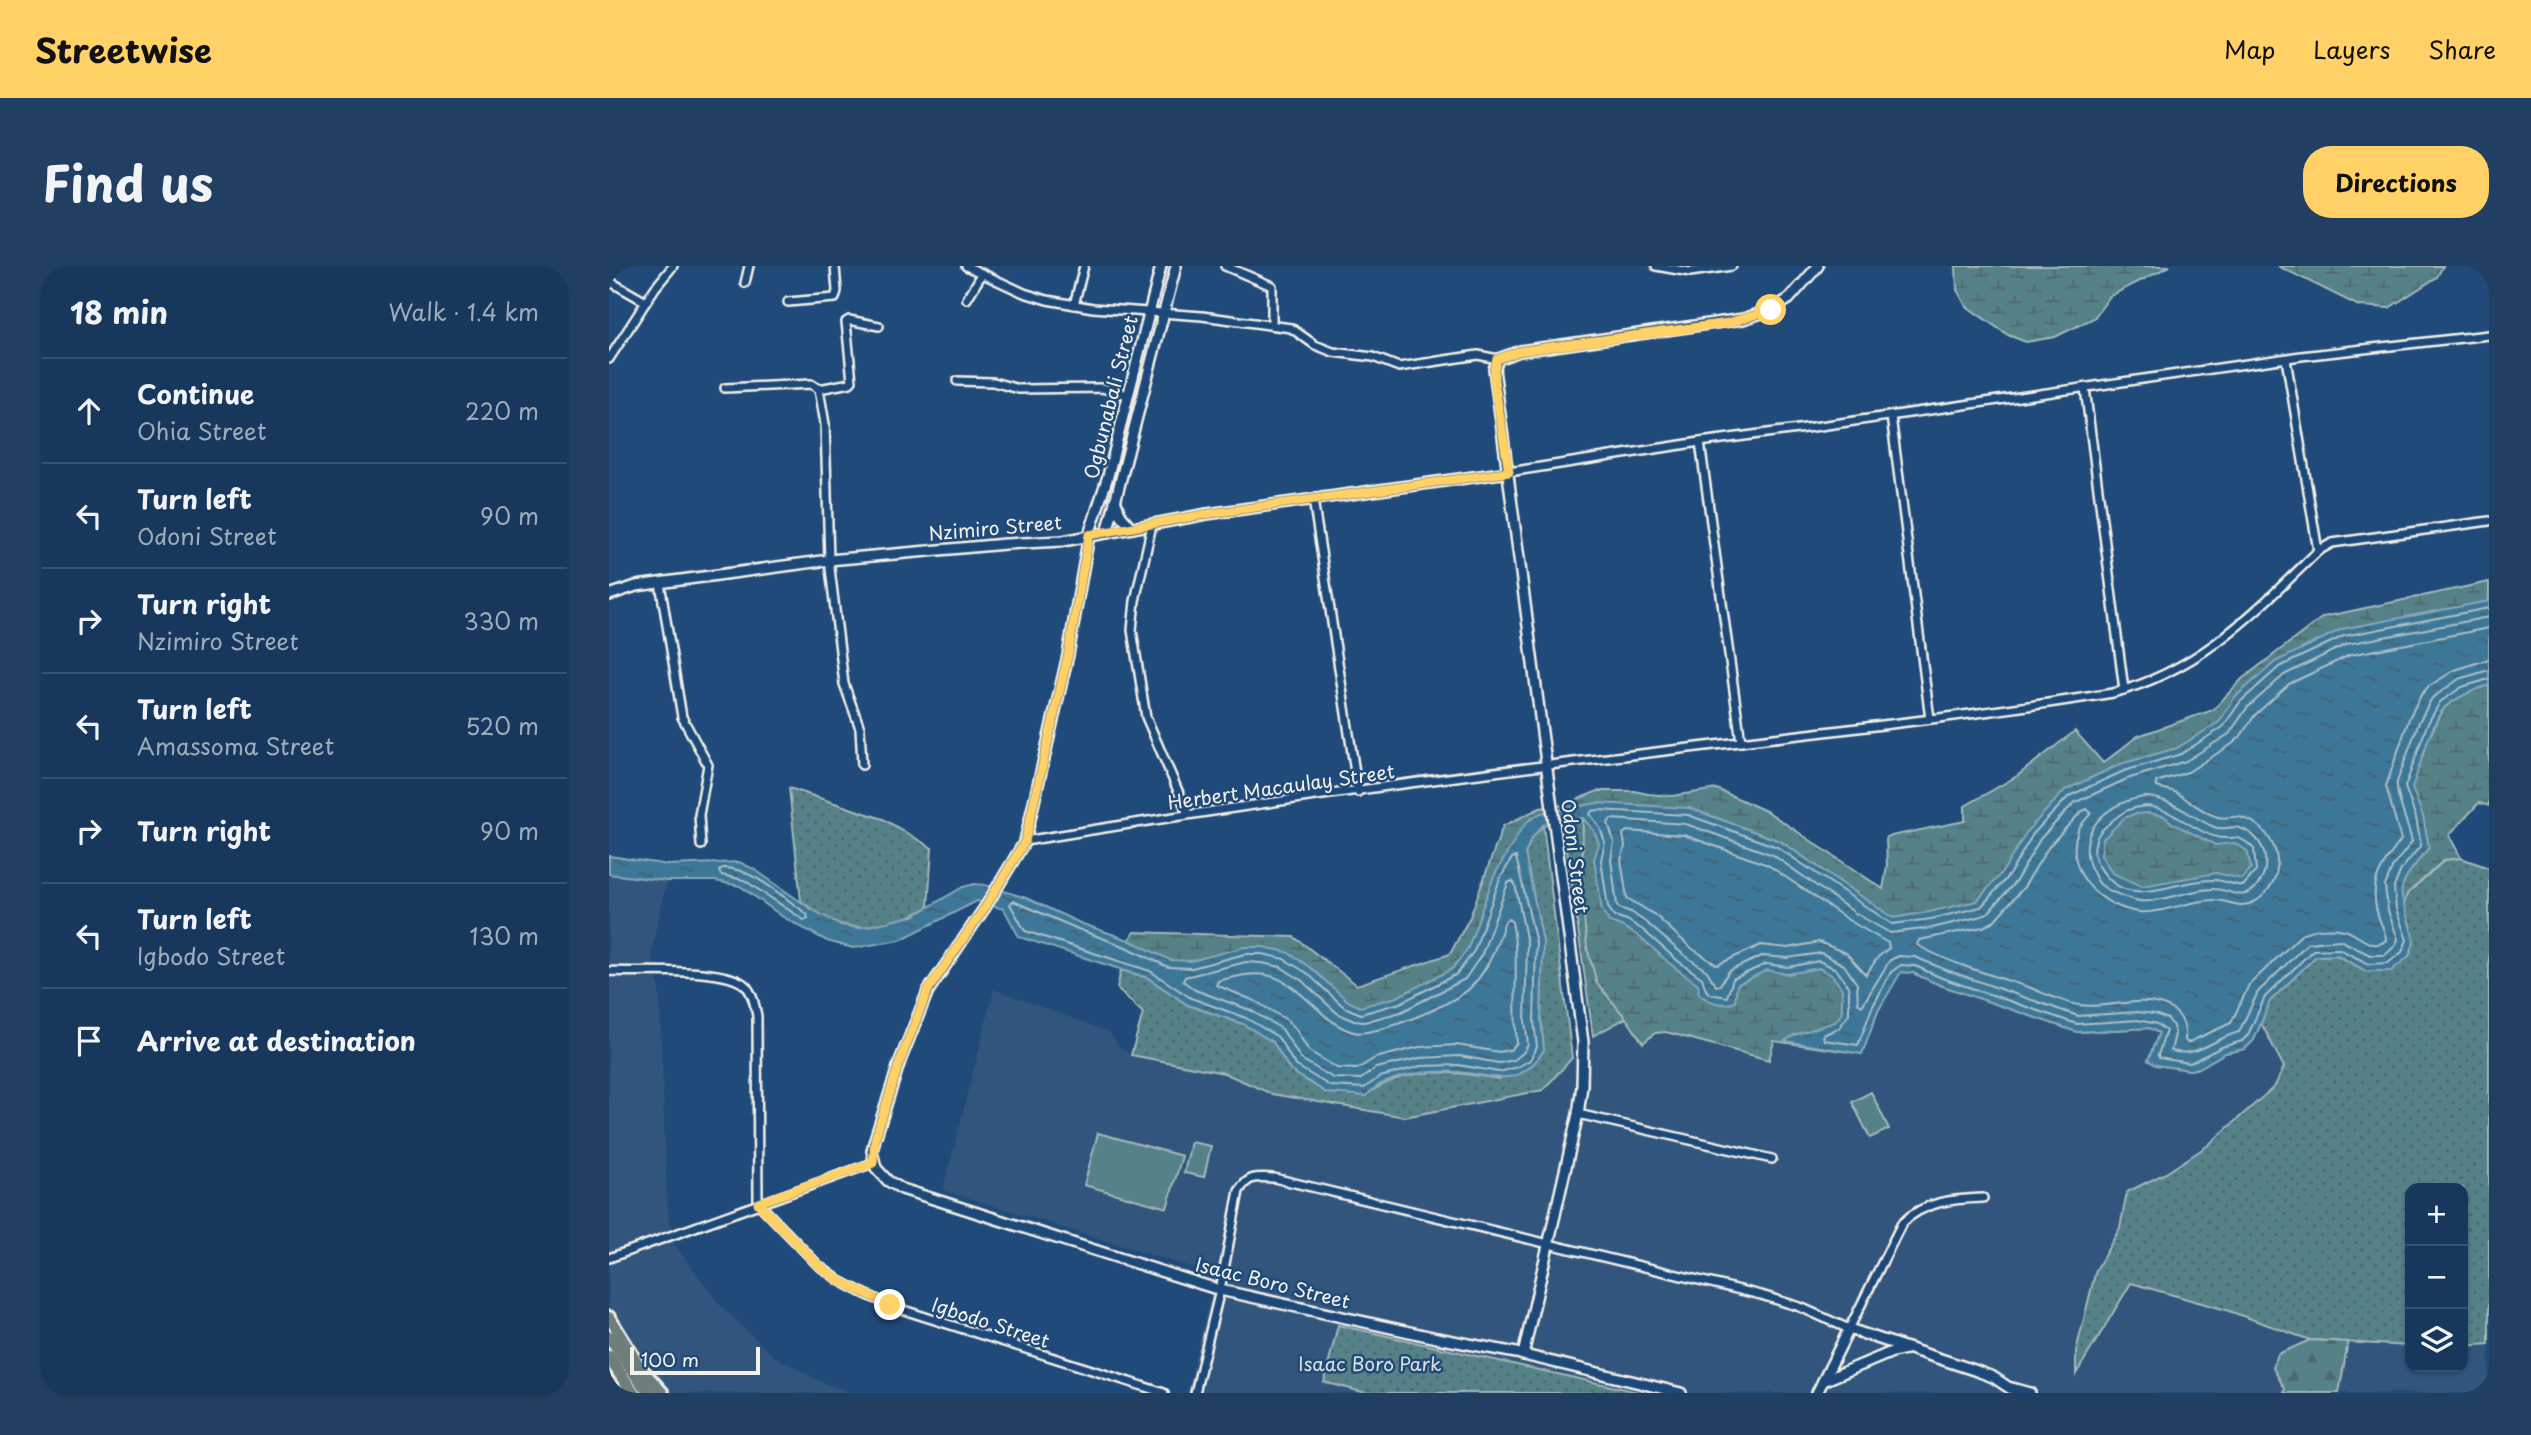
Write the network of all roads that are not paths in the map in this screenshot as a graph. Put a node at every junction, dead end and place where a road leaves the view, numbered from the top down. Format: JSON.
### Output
{"nodes":[{"id":1,"x":673,"y":266,"type":"edge"},
{"id":2,"x":749,"y":266,"type":"edge"},
{"id":3,"x":835,"y":266,"type":"edge"},
{"id":4,"x":965,"y":266,"type":"edge"},
{"id":5,"x":1084,"y":266,"type":"edge"},
{"id":6,"x":1161,"y":266,"type":"edge"},
{"id":7,"x":1176,"y":266,"type":"edge"},
{"id":8,"x":1226,"y":266,"type":"edge"},
{"id":9,"x":1656,"y":266,"type":"edge"},
{"id":10,"x":1732,"y":266,"type":"edge"},
{"id":11,"x":1818,"y":266,"type":"edge"},
{"id":12,"x":982,"y":274,"type":"junction"},
{"id":13,"x":609,"y":281,"type":"edge"},
{"id":14,"x":745,"y":283,"type":"dead end"},
{"id":15,"x":967,"y":299,"type":"dead end"},
{"id":16,"x":646,"y":302,"type":"junction"},
{"id":17,"x":788,"y":302,"type":"dead end"},
{"id":18,"x":1074,"y":305,"type":"junction"},
{"id":19,"x":1150,"y":311,"type":"junction"},
{"id":20,"x":1164,"y":312,"type":"junction"},
{"id":21,"x":1272,"y":325,"type":"junction"},
{"id":22,"x":879,"y":326,"type":"dead end"},
{"id":23,"x":2489,"y":335,"type":"edge"},
{"id":24,"x":609,"y":359,"type":"edge"},
{"id":25,"x":1497,"y":359,"type":"junction"},
{"id":26,"x":2287,"y":359,"type":"junction"},
{"id":27,"x":957,"y":381,"type":"dead end"},
{"id":28,"x":725,"y":388,"type":"dead end"},
{"id":29,"x":2085,"y":388,"type":"junction"},
{"id":30,"x":819,"y":389,"type":"junction"},
{"id":31,"x":1129,"y":395,"type":"junction"},
{"id":32,"x":1891,"y":416,"type":"junction"},
{"id":33,"x":1700,"y":442,"type":"junction"},
{"id":34,"x":1509,"y":472,"type":"junction"},
{"id":35,"x":1115,"y":498,"type":"junction"},
{"id":36,"x":1313,"y":499,"type":"junction"},
{"id":37,"x":2489,"y":521,"type":"edge"},
{"id":38,"x":1152,"y":525,"type":"junction"},
{"id":39,"x":1132,"y":528,"type":"junction"},
{"id":40,"x":1107,"y":533,"type":"junction"},
{"id":41,"x":1089,"y":535,"type":"junction"},
{"id":42,"x":2318,"y":551,"type":"junction"},
{"id":43,"x":829,"y":560,"type":"junction"},
{"id":44,"x":660,"y":583,"type":"junction"},
{"id":45,"x":609,"y":595,"type":"edge"},
{"id":46,"x":2124,"y":690,"type":"junction"},
{"id":47,"x":1930,"y":719,"type":"junction"},
{"id":48,"x":1741,"y":742,"type":"junction"},
{"id":49,"x":862,"y":765,"type":"dead end"},
{"id":50,"x":1544,"y":765,"type":"junction"},
{"id":51,"x":1358,"y":792,"type":"junction"},
{"id":52,"x":1188,"y":814,"type":"junction"},
{"id":53,"x":1025,"y":841,"type":"junction"},
{"id":54,"x":701,"y":845,"type":"dead end"},
{"id":55,"x":609,"y":971,"type":"edge"},
{"id":56,"x":1578,"y":1114,"type":"junction"},
{"id":57,"x":1772,"y":1159,"type":"dead end"},
{"id":58,"x":873,"y":1163,"type":"junction"},
{"id":59,"x":1983,"y":1198,"type":"dead end"},
{"id":60,"x":758,"y":1203,"type":"junction"},
{"id":61,"x":1548,"y":1244,"type":"junction"},
{"id":62,"x":609,"y":1258,"type":"edge"},
{"id":63,"x":1220,"y":1290,"type":"junction"},
{"id":64,"x":609,"y":1317,"type":"edge"},
{"id":65,"x":1849,"y":1329,"type":"junction"},
{"id":66,"x":609,"y":1337,"type":"edge"},
{"id":67,"x":1907,"y":1349,"type":"junction"},
{"id":68,"x":1523,"y":1355,"type":"junction"},
{"id":69,"x":609,"y":1357,"type":"edge"},
{"id":70,"x":1823,"y":1381,"type":"junction"},
{"id":71,"x":609,"y":1383,"type":"edge"},
{"id":72,"x":2013,"y":1391,"type":"edge"},
{"id":73,"x":609,"y":1393,"type":"edge"},
{"id":74,"x":617,"y":1393,"type":"edge"},
{"id":75,"x":633,"y":1393,"type":"edge"},
{"id":76,"x":649,"y":1393,"type":"edge"},
{"id":77,"x":663,"y":1393,"type":"edge"},
{"id":78,"x":1164,"y":1393,"type":"edge"},
{"id":79,"x":1195,"y":1393,"type":"edge"},
{"id":80,"x":1681,"y":1393,"type":"edge"},
{"id":81,"x":1817,"y":1393,"type":"edge"},
{"id":82,"x":2030,"y":1393,"type":"edge"}],
"edges":[{"from":1,"to":16,"type":"street"},
{"from":2,"to":14,"type":"street"},
{"from":3,"to":17,"type":"street"},
{"from":4,"to":12,"type":"street"},
{"from":5,"to":18,"type":"street"},
{"from":6,"to":19,"type":"street","name":"Ogbunabali Street"},
{"from":7,"to":20,"type":"street","name":"Ogbunabali Street"},
{"from":8,"to":21,"type":"street"},
{"from":9,"to":10,"type":"street"},
{"from":11,"to":25,"type":"street"},
{"from":12,"to":15,"type":"street"},
{"from":12,"to":18,"type":"street"},
{"from":13,"to":16,"type":"street"},
{"from":16,"to":24,"type":"street"},
{"from":18,"to":19,"type":"street"},
{"from":19,"to":20,"type":"street"},
{"from":19,"to":31,"type":"street","name":"Ogbunabali Street"},
{"from":20,"to":21,"type":"street"},
{"from":20,"to":35,"type":"street","name":"Ogbunabali Street"},
{"from":21,"to":25,"type":"street"},
{"from":22,"to":30,"type":"street"},
{"from":23,"to":26,"type":"street"},
{"from":25,"to":34,"type":"street","name":"Odoni Street"},
{"from":26,"to":29,"type":"street"},
{"from":26,"to":42,"type":"street"},
{"from":27,"to":31,"type":"street"},
{"from":28,"to":30,"type":"street"},
{"from":29,"to":32,"type":"street"},
{"from":29,"to":46,"type":"street"},
{"from":30,"to":43,"type":"street"},
{"from":31,"to":41,"type":"street","name":"Ogbunabali Street"},
{"from":32,"to":33,"type":"street"},
{"from":32,"to":47,"type":"street"},
{"from":33,"to":34,"type":"street"},
{"from":33,"to":48,"type":"street"},
{"from":34,"to":36,"type":"street","name":"Nzimiro Street"},
{"from":34,"to":50,"type":"street","name":"Odoni Street"},
{"from":35,"to":39,"type":"street"},
{"from":35,"to":40,"type":"street","name":"Ogbunabali Street"},
{"from":36,"to":38,"type":"street","name":"Nzimiro Street"},
{"from":36,"to":51,"type":"street"},
{"from":37,"to":42,"type":"street"},
{"from":38,"to":39,"type":"street","name":"Nzimiro Street"},
{"from":38,"to":52,"type":"street"},
{"from":39,"to":40,"type":"street","name":"Nzimiro Street"},
{"from":40,"to":41,"type":"street","name":"Nzimiro Street"},
{"from":41,"to":43,"type":"street","name":"Nzimiro Street"},
{"from":41,"to":53,"type":"street","name":"Ogbunabali Street"},
{"from":42,"to":46,"type":"street","name":"Herbert Macaulay Street"},
{"from":43,"to":44,"type":"street","name":"Nzimiro Street"},
{"from":43,"to":49,"type":"street"},
{"from":44,"to":45,"type":"street","name":"Nzimiro Street"},
{"from":44,"to":54,"type":"street"},
{"from":46,"to":47,"type":"street","name":"Herbert Macaulay Street"},
{"from":47,"to":48,"type":"street","name":"Herbert Macaulay Street"},
{"from":48,"to":50,"type":"street","name":"Herbert Macaulay Street"},
{"from":50,"to":51,"type":"street","name":"Herbert Macaulay Street"},
{"from":50,"to":56,"type":"street","name":"Odoni Street"},
{"from":51,"to":52,"type":"street","name":"Herbert Macaulay Street"},
{"from":52,"to":53,"type":"street","name":"Herbert Macaulay Street"},
{"from":53,"to":58,"type":"street","name":"Ogbunabali Street"},
{"from":55,"to":60,"type":"street"},
{"from":56,"to":57,"type":"street"},
{"from":56,"to":61,"type":"street","name":"Odoni Street"},
{"from":58,"to":60,"type":"street"},
{"from":58,"to":63,"type":"street","name":"Isaac Boro Street"},
{"from":59,"to":65,"type":"street"},
{"from":60,"to":62,"type":"street"},
{"from":60,"to":78,"type":"street","name":"Igbodo Street"},
{"from":61,"to":63,"type":"street"},
{"from":61,"to":65,"type":"street"},
{"from":61,"to":68,"type":"street","name":"Odoni Street"},
{"from":63,"to":68,"type":"street","name":"Isaac Boro Street"},
{"from":63,"to":79,"type":"street"},
{"from":64,"to":77,"type":"main road"},
{"from":65,"to":67,"type":"street"},
{"from":65,"to":70,"type":"street"},
{"from":66,"to":76,"type":"highway"},
{"from":67,"to":70,"type":"street"},
{"from":67,"to":72,"type":"street"},
{"from":68,"to":80,"type":"street","name":"Isaac Boro Street"},
{"from":69,"to":75,"type":"highway"},
{"from":70,"to":81,"type":"street"},
{"from":71,"to":73,"type":"street"},
{"from":71,"to":74,"type":"main road"},
{"from":72,"to":82,"type":"street"}]}
